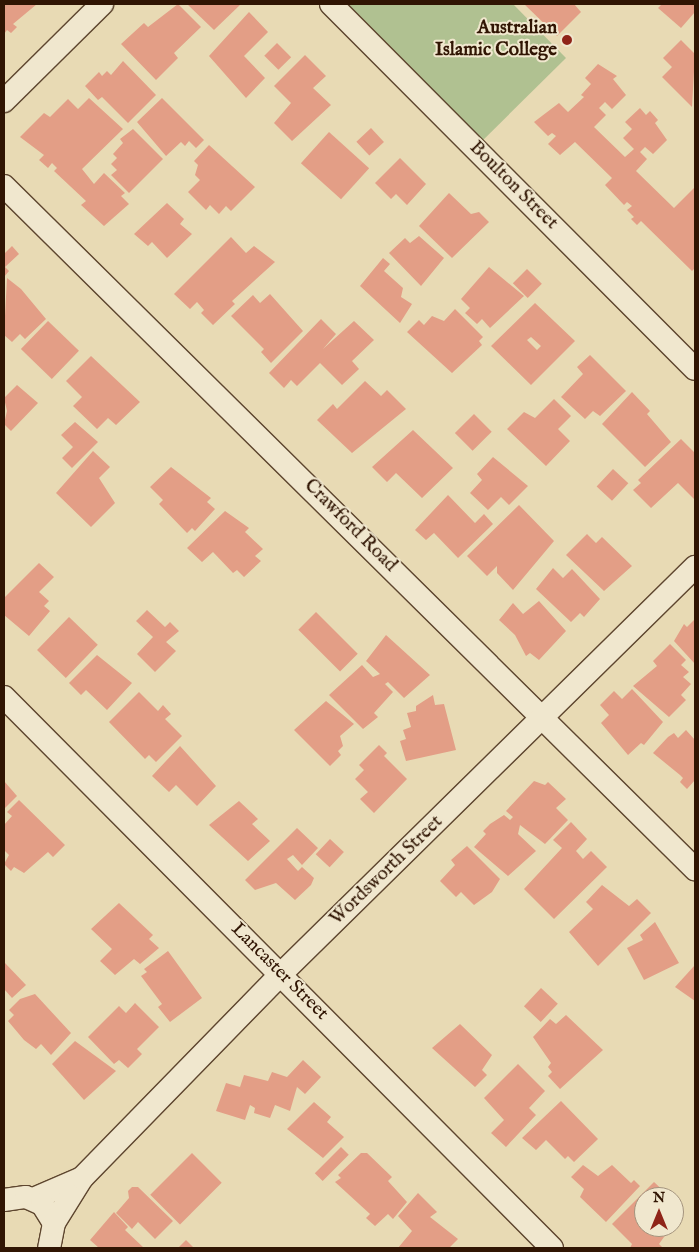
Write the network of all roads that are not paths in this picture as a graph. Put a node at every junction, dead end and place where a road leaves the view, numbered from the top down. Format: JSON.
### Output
{"nodes":[{"id":1,"x":102,"y":4,"type":"edge"},
{"id":2,"x":331,"y":4,"type":"edge"},
{"id":3,"x":4,"y":100,"type":"edge"},
{"id":4,"x":4,"y":186,"type":"edge"},
{"id":5,"x":695,"y":369,"type":"edge"},
{"id":6,"x":695,"y":566,"type":"edge"},
{"id":7,"x":4,"y":697,"type":"edge"},
{"id":8,"x":545,"y":718,"type":"junction"},
{"id":9,"x":695,"y":869,"type":"edge"},
{"id":10,"x":281,"y":974,"type":"junction"},
{"id":11,"x":82,"y":1178,"type":"junction"},
{"id":12,"x":15,"y":1196,"type":"edge"},
{"id":13,"x":56,"y":1238,"type":"edge"},
{"id":14,"x":552,"y":1248,"type":"edge"}],
"edges":[{"from":1,"to":3,"type":"street"},
{"from":2,"to":5,"type":"street","name":"Boulton Street"},
{"from":4,"to":8,"type":"street","name":"Crawford Road"},
{"from":6,"to":8,"type":"street","name":"Wordsworth Street"},
{"from":7,"to":10,"type":"street","name":"Lancaster Street"},
{"from":8,"to":9,"type":"street","name":"Crawford Road"},
{"from":8,"to":10,"type":"street","name":"Wordsworth Street"},
{"from":10,"to":11,"type":"street","name":"Wordsworth Street"},
{"from":10,"to":14,"type":"street","name":"Lancaster Street"},
{"from":11,"to":12,"type":"street","name":"Wordsworth Street"},
{"from":11,"to":13,"type":"street","name":"Wordsworth Street"},
{"from":12,"to":13,"type":"street"}]}
